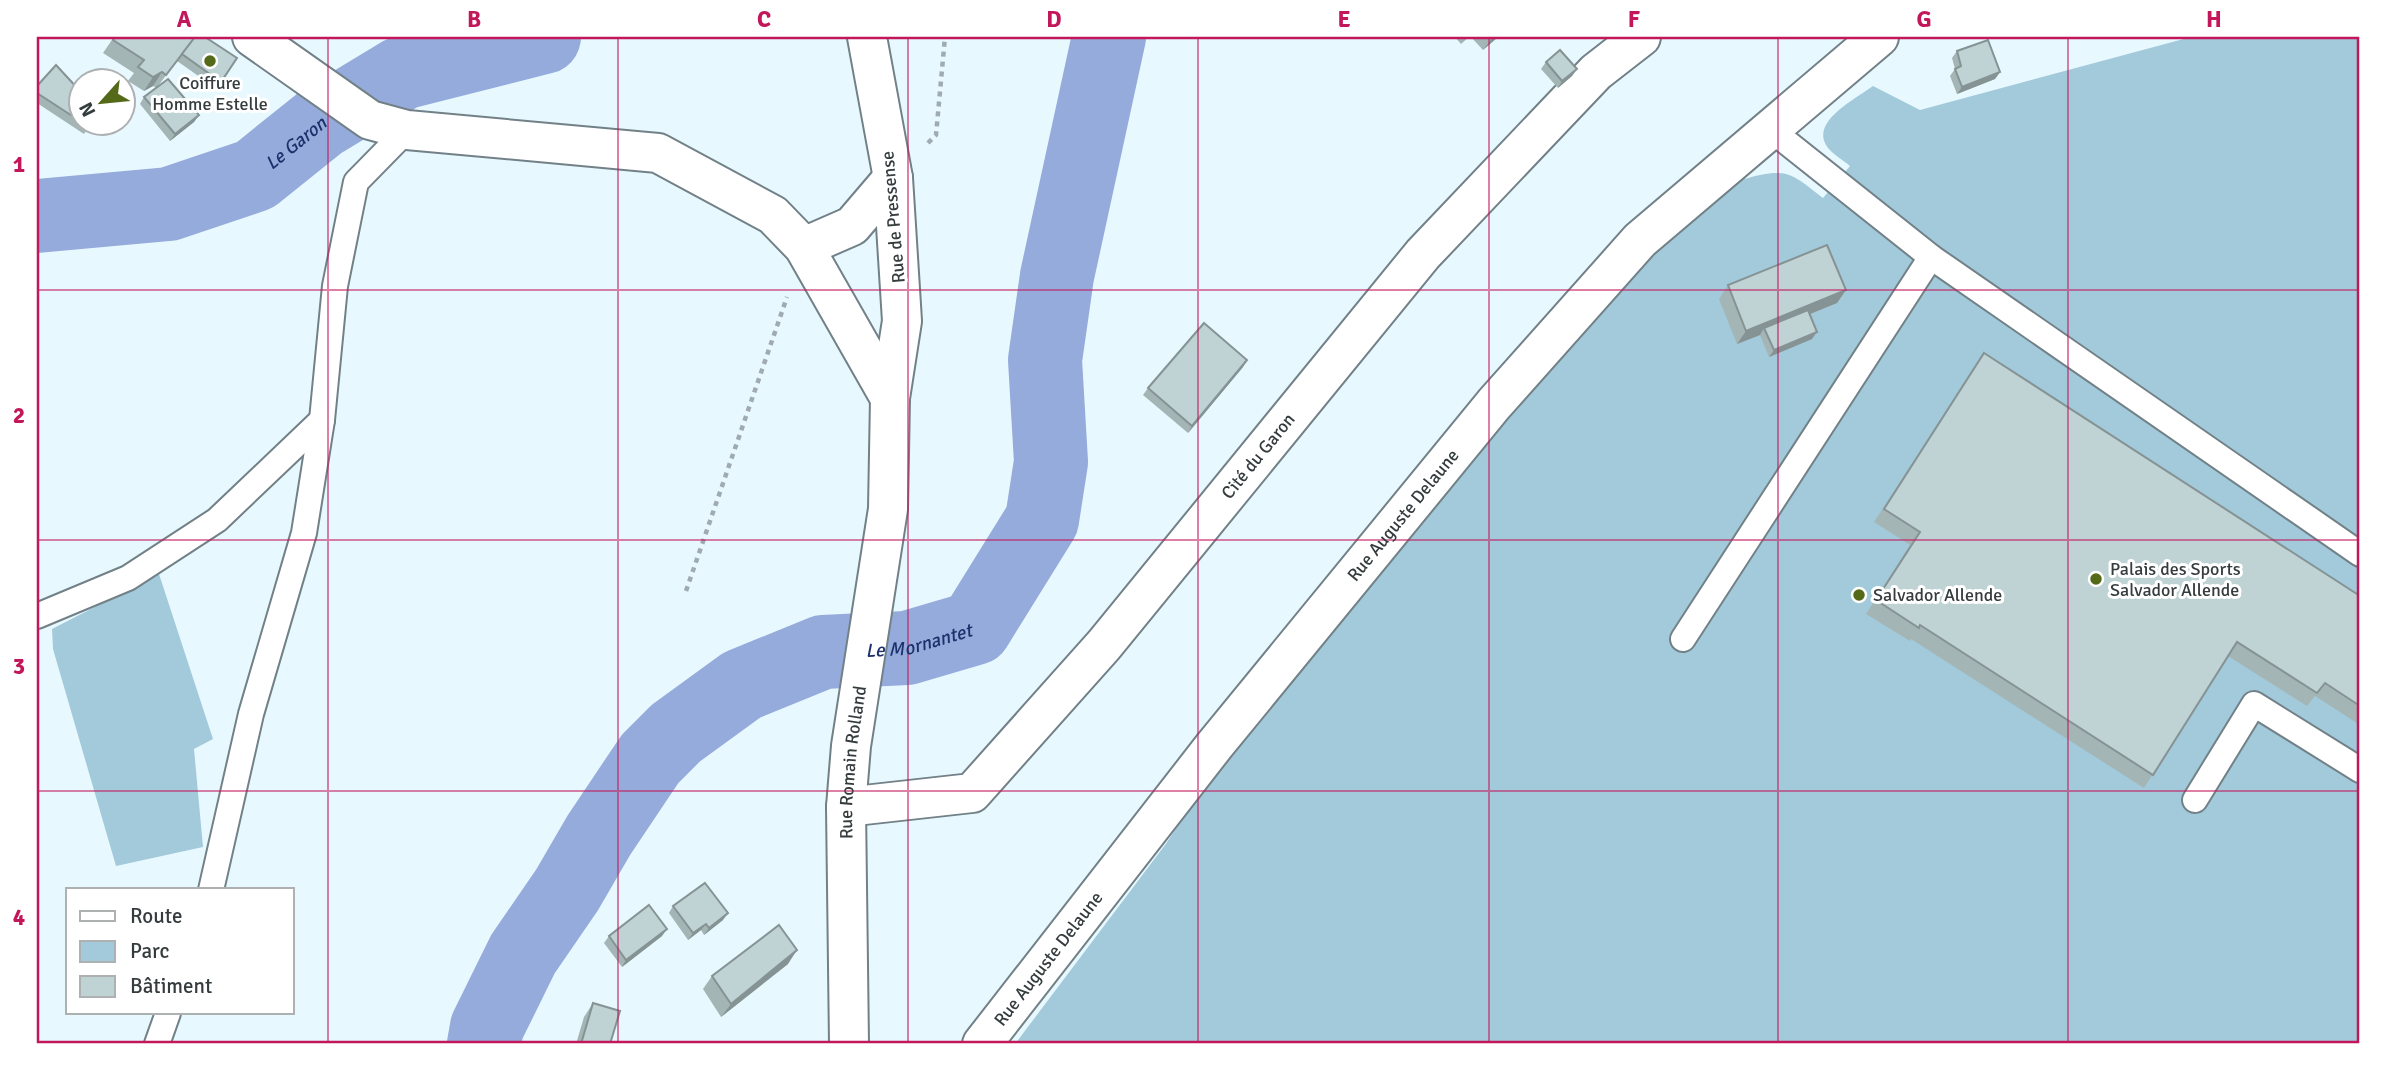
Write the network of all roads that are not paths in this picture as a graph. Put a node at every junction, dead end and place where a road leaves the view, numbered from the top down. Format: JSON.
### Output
{"nodes":[{"id":1,"x":867,"y":37,"type":"edge"},
{"id":2,"x":1641,"y":37,"type":"edge"},
{"id":3,"x":1879,"y":37,"type":"edge"},
{"id":4,"x":257,"y":41,"type":"edge"},
{"id":5,"x":407,"y":130,"type":"junction"},
{"id":6,"x":1770,"y":130,"type":"junction"},
{"id":7,"x":893,"y":178,"type":"junction"},
{"id":8,"x":804,"y":247,"type":"junction"},
{"id":9,"x":1931,"y":257,"type":"junction"},
{"id":10,"x":890,"y":398,"type":"junction"},
{"id":11,"x":322,"y":420,"type":"junction"},
{"id":12,"x":2360,"y":554,"type":"edge"},
{"id":13,"x":37,"y":616,"type":"edge"},
{"id":14,"x":1683,"y":639,"type":"dead end"},
{"id":15,"x":2360,"y":770,"type":"edge"},
{"id":16,"x":2195,"y":800,"type":"dead end"},
{"id":17,"x":846,"y":807,"type":"junction"},
{"id":18,"x":211,"y":888,"type":"edge"},
{"id":19,"x":168,"y":1014,"type":"edge"},
{"id":20,"x":157,"y":1044,"type":"edge"},
{"id":21,"x":849,"y":1044,"type":"edge"},
{"id":22,"x":982,"y":1044,"type":"edge"}],
"edges":[{"from":1,"to":7,"type":"street","name":"Rue de Pressense"},
{"from":2,"to":17,"type":"street","name":"Cité du Garon"},
{"from":3,"to":6,"type":"street","name":"Rue Auguste Delaune"},
{"from":4,"to":5,"type":"street"},
{"from":5,"to":8,"type":"street"},
{"from":5,"to":11,"type":"lane"},
{"from":6,"to":9,"type":"lane"},
{"from":6,"to":22,"type":"street","name":"Rue Auguste Delaune"},
{"from":7,"to":8,"type":"street"},
{"from":7,"to":10,"type":"street","name":"Rue de Pressense"},
{"from":8,"to":10,"type":"street"},
{"from":9,"to":12,"type":"lane"},
{"from":9,"to":14,"type":"lane"},
{"from":10,"to":17,"type":"street","name":"Rue Romain Rolland"},
{"from":11,"to":13,"type":"lane"},
{"from":11,"to":18,"type":"lane"},
{"from":15,"to":16,"type":"lane"},
{"from":17,"to":21,"type":"street","name":"Rue Romain Rolland"},
{"from":19,"to":20,"type":"lane"}]}
